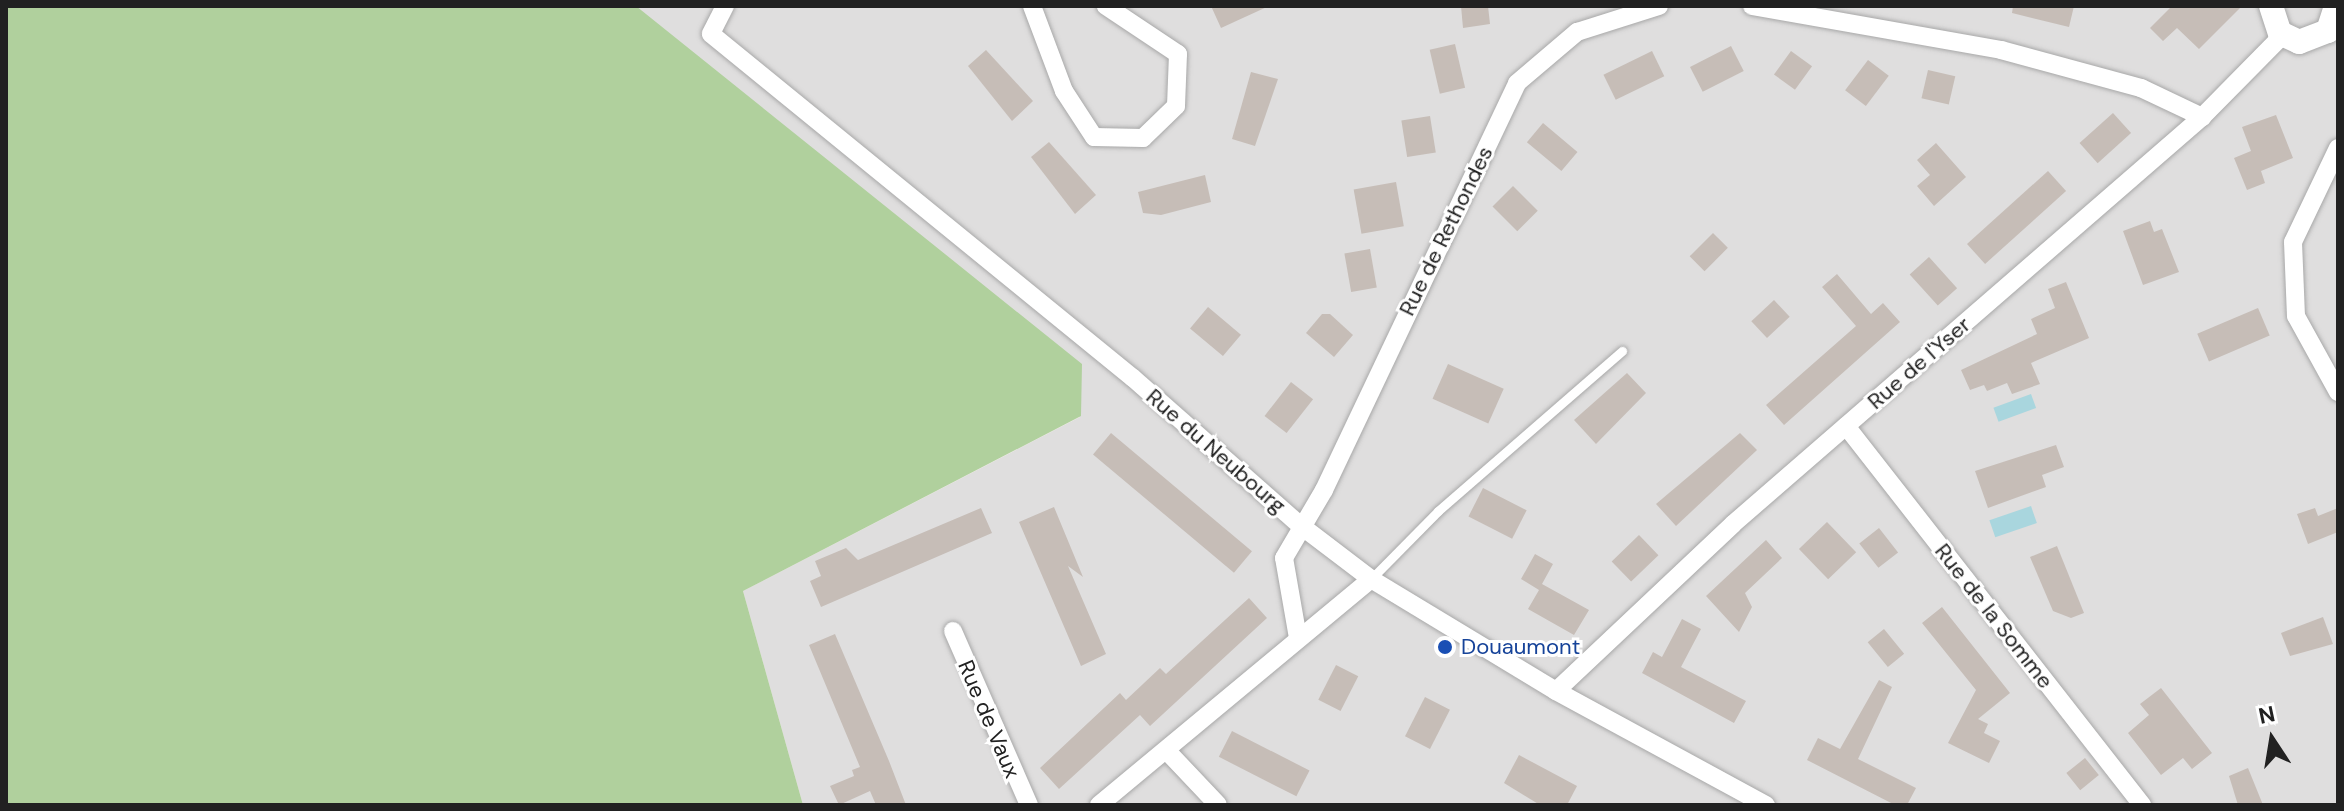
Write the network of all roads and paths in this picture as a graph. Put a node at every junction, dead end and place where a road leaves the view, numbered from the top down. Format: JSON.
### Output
{"nodes":[{"id":1,"x":725,"y":6,"type":"edge"},
{"id":2,"x":1032,"y":6,"type":"edge"},
{"id":3,"x":1106,"y":6,"type":"edge"},
{"id":4,"x":1659,"y":6,"type":"edge"},
{"id":5,"x":1752,"y":6,"type":"edge"},
{"id":6,"x":1874,"y":6,"type":"edge"},
{"id":7,"x":2271,"y":6,"type":"edge"},
{"id":8,"x":2336,"y":6,"type":"edge"},
{"id":9,"x":1871,"y":26,"type":"junction"},
{"id":10,"x":2333,"y":34,"type":"edge"},
{"id":11,"x":2283,"y":35,"type":"junction"},
{"id":12,"x":2202,"y":117,"type":"junction"},
{"id":13,"x":2338,"y":148,"type":"edge"},
{"id":14,"x":1622,"y":351,"type":"dead end"},
{"id":15,"x":2338,"y":392,"type":"edge"},
{"id":16,"x":1846,"y":426,"type":"junction"},
{"id":17,"x":1300,"y":525,"type":"junction"},
{"id":18,"x":1371,"y":579,"type":"junction"},
{"id":19,"x":953,"y":631,"type":"dead end"},
{"id":20,"x":1298,"y":638,"type":"junction"},
{"id":21,"x":1556,"y":691,"type":"junction"},
{"id":22,"x":1167,"y":751,"type":"junction"},
{"id":23,"x":1029,"y":805,"type":"edge"},
{"id":24,"x":1099,"y":805,"type":"edge"},
{"id":25,"x":1218,"y":805,"type":"edge"},
{"id":26,"x":1766,"y":805,"type":"edge"},
{"id":27,"x":2142,"y":805,"type":"edge"}],
"edges":[{"from":1,"to":17,"type":"street","name":"Rue du Neubourg"},
{"from":2,"to":3,"type":"street"},
{"from":4,"to":17,"type":"street","name":"Rue de Rethondes"},
{"from":5,"to":9,"type":"street"},
{"from":6,"to":9,"type":"street"},
{"from":7,"to":11,"type":"street"},
{"from":8,"to":10,"type":"street"},
{"from":9,"to":12,"type":"street"},
{"from":10,"to":11,"type":"street"},
{"from":11,"to":12,"type":"street","name":"Rue de l'Yser"},
{"from":12,"to":16,"type":"street","name":"Rue de l'Yser"},
{"from":13,"to":15,"type":"street"},
{"from":14,"to":18,"type":"lane"},
{"from":16,"to":21,"type":"street","name":"Rue de l'Yser"},
{"from":16,"to":27,"type":"street","name":"Rue de la Somme"},
{"from":17,"to":18,"type":"street","name":"Rue du Neubourg"},
{"from":17,"to":20,"type":"street","name":"Rue de Rethondes"},
{"from":18,"to":20,"type":"street"},
{"from":18,"to":21,"type":"street","name":"Rue du Neubourg"},
{"from":19,"to":23,"type":"street","name":"Rue de Vaux"},
{"from":20,"to":22,"type":"street"},
{"from":21,"to":26,"type":"street","name":"Rue du Neubourg"},
{"from":22,"to":24,"type":"street"},
{"from":22,"to":25,"type":"street"}]}
